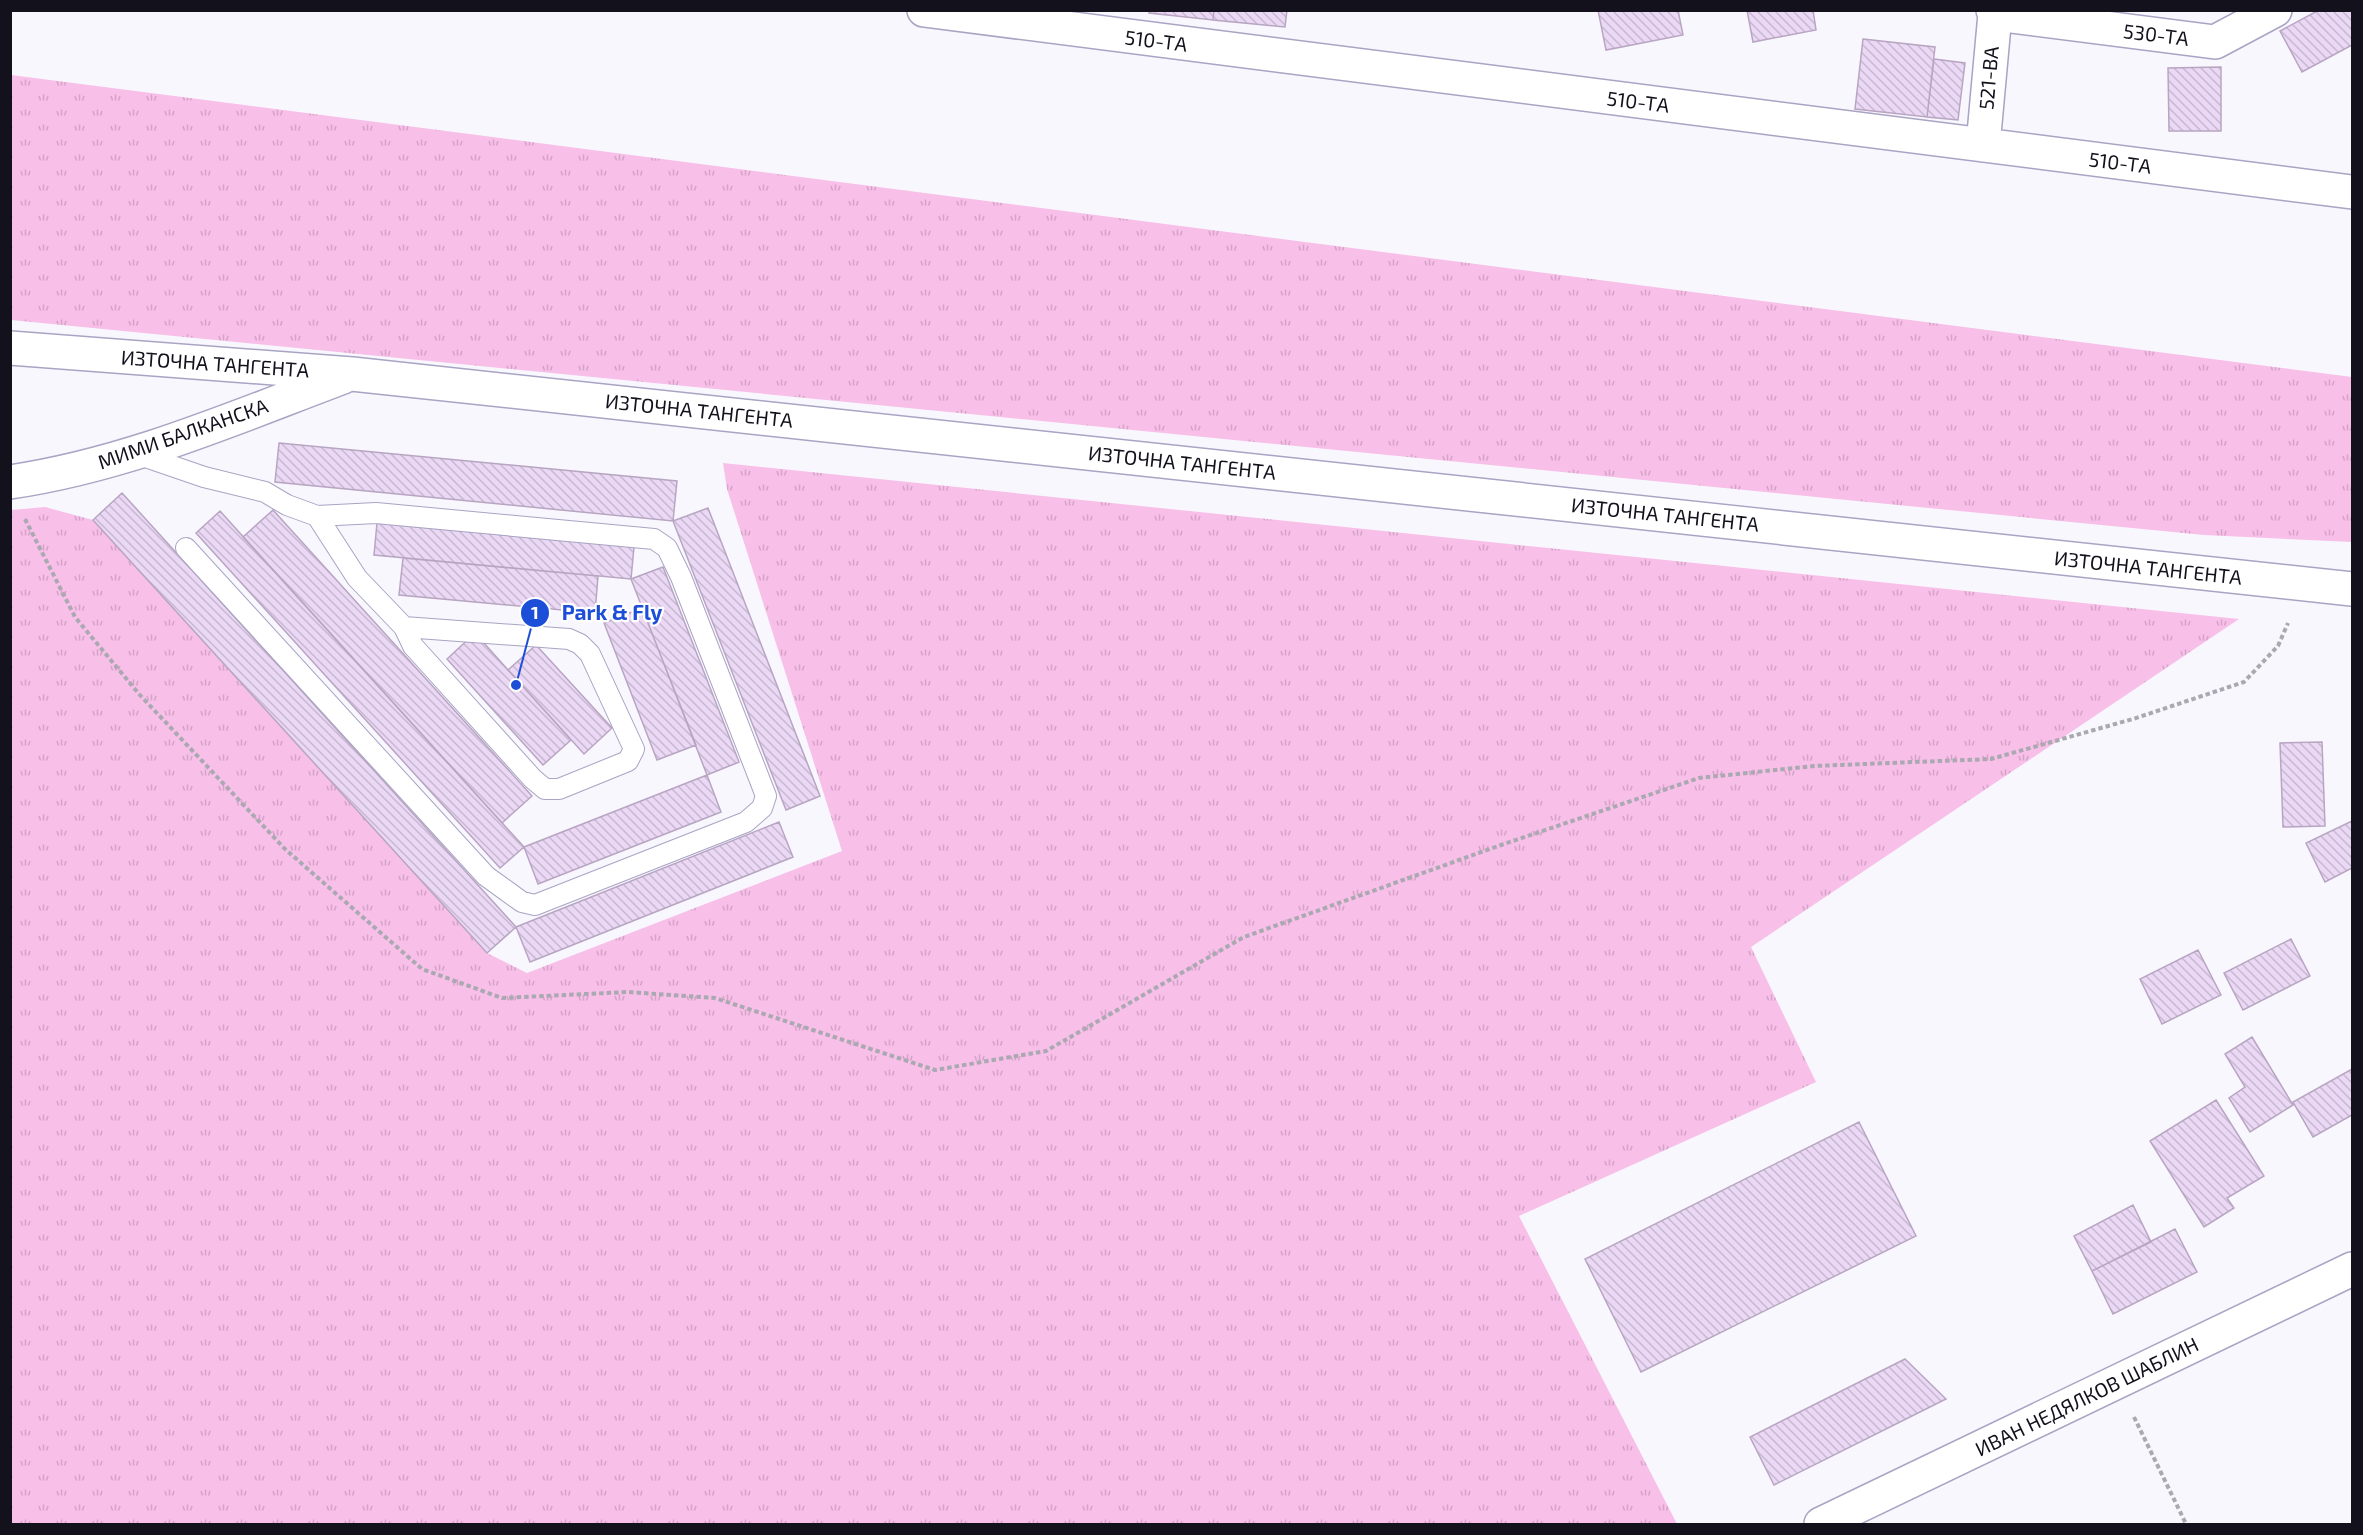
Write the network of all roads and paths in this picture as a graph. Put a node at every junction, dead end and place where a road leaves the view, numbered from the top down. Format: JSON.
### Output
{"nodes":[{"id":1,"x":924,"y":10,"type":"edge"},
{"id":2,"x":2275,"y":10,"type":"edge"},
{"id":3,"x":1994,"y":12,"type":"edge"},
{"id":4,"x":989,"y":15,"type":"edge"},
{"id":5,"x":1983,"y":146,"type":"junction"},
{"id":6,"x":2352,"y":192,"type":"edge"},
{"id":7,"x":10,"y":348,"type":"edge"},
{"id":8,"x":352,"y":374,"type":"junction"},
{"id":9,"x":136,"y":454,"type":"junction"},
{"id":10,"x":10,"y":482,"type":"edge"},
{"id":11,"x":317,"y":516,"type":"junction"},
{"id":12,"x":24,"y":517,"type":"dead end"},
{"id":13,"x":186,"y":549,"type":"dead end"},
{"id":14,"x":2307,"y":585,"type":"junction"},
{"id":15,"x":2352,"y":589,"type":"edge"},
{"id":16,"x":404,"y":627,"type":"junction"},
{"id":17,"x":2352,"y":1269,"type":"edge"},
{"id":18,"x":2117,"y":1382,"type":"junction"},
{"id":19,"x":1821,"y":1524,"type":"edge"},
{"id":20,"x":2186,"y":1524,"type":"edge"}],
"edges":[{"from":1,"to":4,"type":"street","name":"510-ТА"},
{"from":2,"to":3,"type":"street","name":"530-ТА"},
{"from":3,"to":5,"type":"street","name":"521-ВА"},
{"from":4,"to":5,"type":"street","name":"510-ТА"},
{"from":5,"to":6,"type":"street","name":"510-ТА"},
{"from":7,"to":8,"type":"street","name":"ИЗТОЧНА ТАНГЕНТА"},
{"from":8,"to":9,"type":"street","name":"МИМИ БАЛКАНСКА"},
{"from":8,"to":14,"type":"street","name":"ИЗТОЧНА ТАНГЕНТА"},
{"from":9,"to":10,"type":"street","name":"МИМИ БАЛКАНСКА"},
{"from":9,"to":11,"type":"lane"},
{"from":11,"to":13,"type":"lane"},
{"from":11,"to":16,"type":"lane"},
{"from":12,"to":14,"type":"path"},
{"from":14,"to":15,"type":"street","name":"ИЗТОЧНА ТАНГЕНТА"},
{"from":16,"to":16,"type":"lane"},
{"from":17,"to":18,"type":"street","name":"ИВАН НЕДЯЛКОВ ШАБЛИН"},
{"from":18,"to":19,"type":"street","name":"ИВАН НЕДЯЛКОВ ШАБЛИН"},
{"from":18,"to":20,"type":"path"}]}
